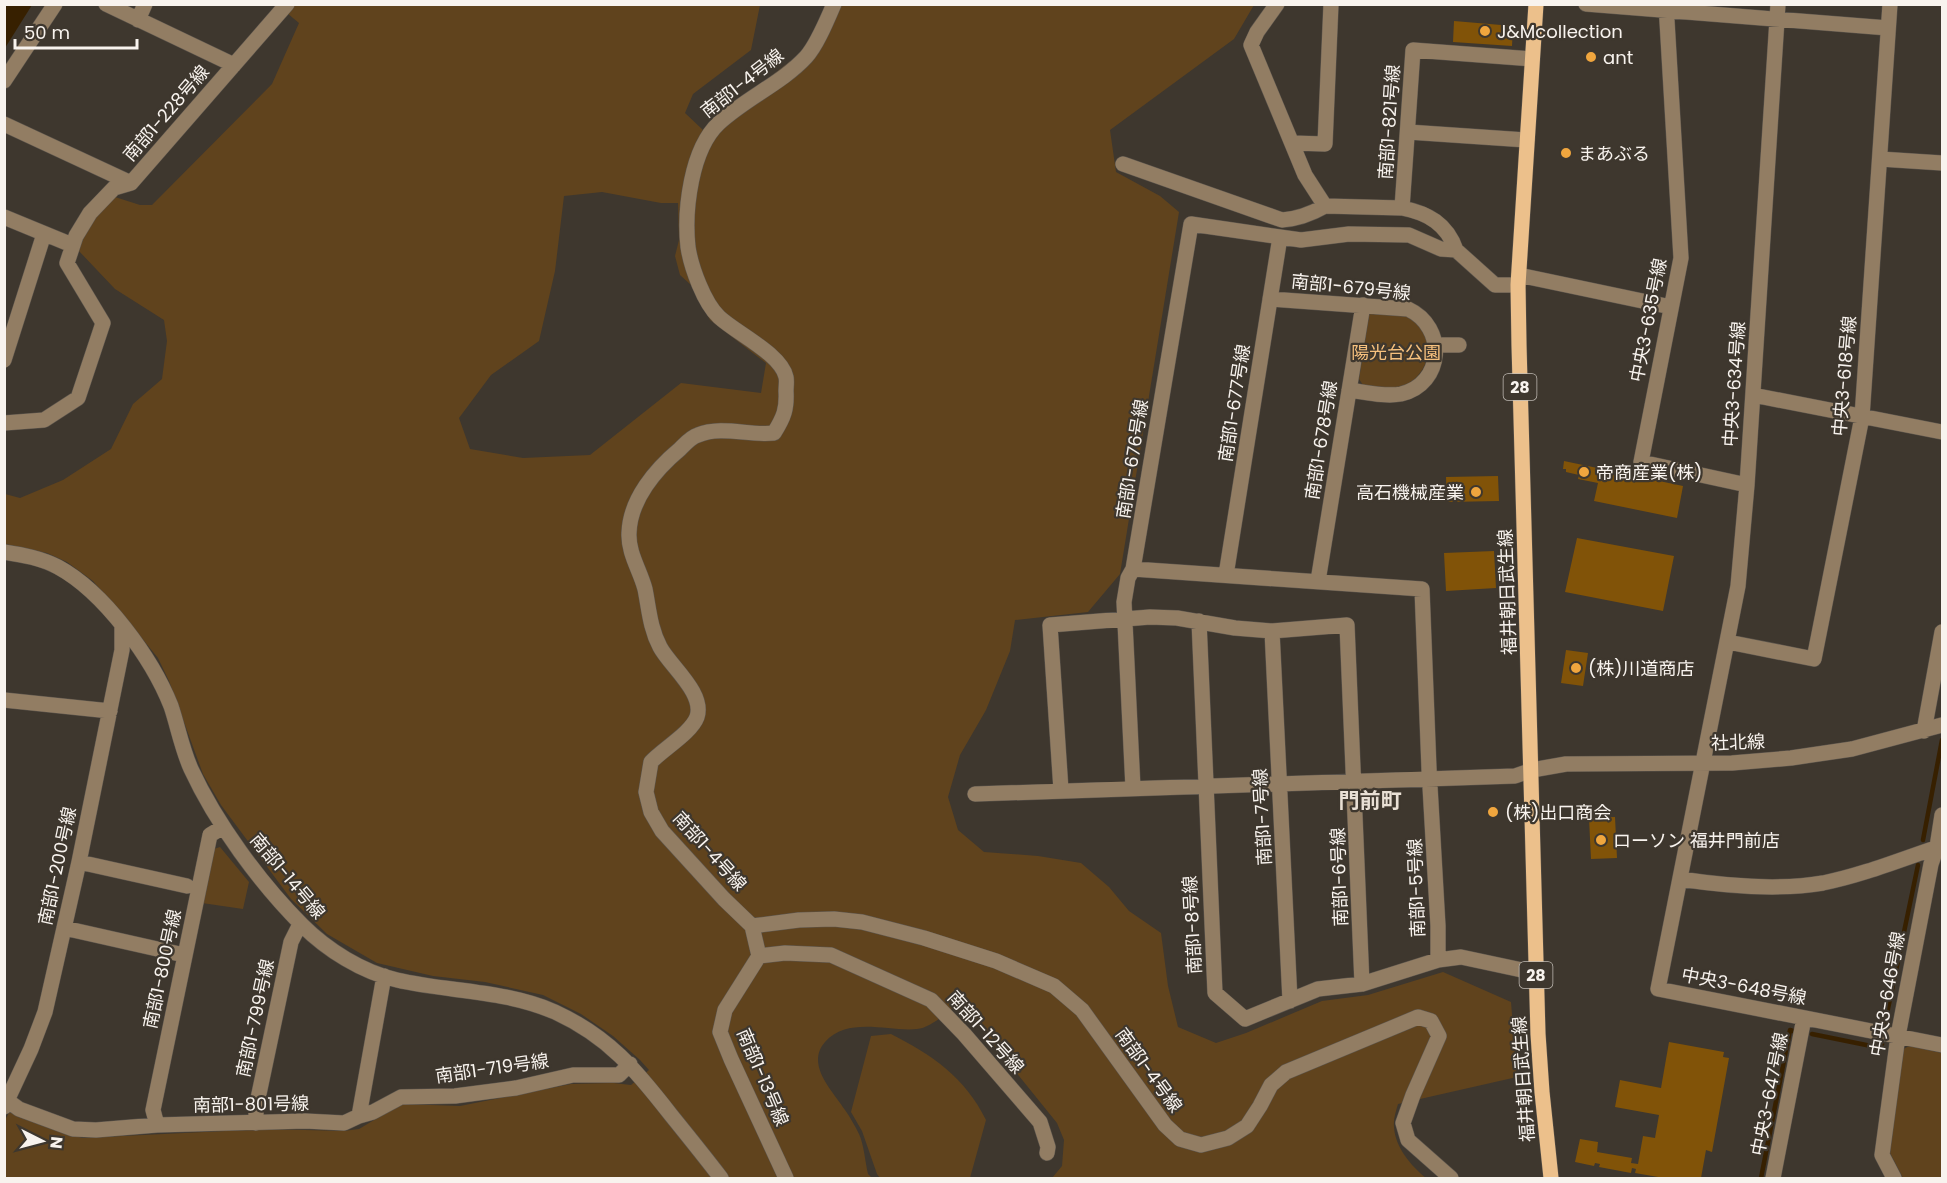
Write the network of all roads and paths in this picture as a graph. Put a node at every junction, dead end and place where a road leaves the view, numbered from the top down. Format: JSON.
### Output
{"nodes":[{"id":1,"x":55,"y":4,"type":"edge"},
{"id":2,"x":106,"y":4,"type":"edge"},
{"id":3,"x":145,"y":4,"type":"edge"},
{"id":4,"x":287,"y":4,"type":"edge"},
{"id":5,"x":834,"y":4,"type":"edge"},
{"id":6,"x":1277,"y":4,"type":"edge"},
{"id":7,"x":1331,"y":4,"type":"edge"},
{"id":8,"x":1536,"y":4,"type":"edge"},
{"id":9,"x":1586,"y":4,"type":"edge"},
{"id":10,"x":1890,"y":4,"type":"edge"},
{"id":11,"x":1666,"y":7,"type":"edge"},
{"id":12,"x":1778,"y":12,"type":"edge"},
{"id":13,"x":138,"y":20,"type":"junction"},
{"id":14,"x":1888,"y":28,"type":"junction"},
{"id":15,"x":1532,"y":58,"type":"junction"},
{"id":16,"x":234,"y":65,"type":"junction"},
{"id":17,"x":4,"y":81,"type":"edge"},
{"id":18,"x":4,"y":124,"type":"edge"},
{"id":19,"x":1408,"y":132,"type":"junction"},
{"id":20,"x":1527,"y":140,"type":"junction"},
{"id":21,"x":1292,"y":143,"type":"junction"},
{"id":22,"x":1880,"y":159,"type":"junction"},
{"id":23,"x":1942,"y":163,"type":"edge"},
{"id":24,"x":1123,"y":164,"type":"dead end"},
{"id":25,"x":131,"y":183,"type":"junction"},
{"id":26,"x":1325,"y":206,"type":"junction"},
{"id":27,"x":1402,"y":208,"type":"junction"},
{"id":28,"x":4,"y":217,"type":"edge"},
{"id":29,"x":44,"y":234,"type":"junction"},
{"id":30,"x":1280,"y":237,"type":"junction"},
{"id":31,"x":72,"y":245,"type":"junction"},
{"id":32,"x":1456,"y":250,"type":"junction"},
{"id":33,"x":1519,"y":280,"type":"junction"},
{"id":34,"x":1270,"y":299,"type":"junction"},
{"id":35,"x":1363,"y":305,"type":"junction"},
{"id":36,"x":1671,"y":307,"type":"junction"},
{"id":37,"x":1435,"y":345,"type":"junction"},
{"id":38,"x":1459,"y":345,"type":"dead end"},
{"id":39,"x":4,"y":360,"type":"edge"},
{"id":40,"x":1349,"y":390,"type":"junction"},
{"id":41,"x":1753,"y":395,"type":"junction"},
{"id":42,"x":1862,"y":417,"type":"junction"},
{"id":43,"x":4,"y":423,"type":"edge"},
{"id":44,"x":1942,"y":432,"type":"edge"},
{"id":45,"x":1747,"y":485,"type":"junction"},
{"id":46,"x":4,"y":552,"type":"edge"},
{"id":47,"x":1133,"y":569,"type":"junction"},
{"id":48,"x":1226,"y":575,"type":"junction"},
{"id":49,"x":1318,"y":581,"type":"junction"},
{"id":50,"x":1125,"y":619,"type":"junction"},
{"id":51,"x":1199,"y":621,"type":"junction"},
{"id":52,"x":122,"y":627,"type":"junction"},
{"id":53,"x":1272,"y":631,"type":"junction"},
{"id":54,"x":1942,"y":632,"type":"edge"},
{"id":55,"x":1728,"y":642,"type":"junction"},
{"id":56,"x":4,"y":700,"type":"edge"},
{"id":57,"x":110,"y":711,"type":"junction"},
{"id":58,"x":1935,"y":727,"type":"edge"},
{"id":59,"x":1703,"y":762,"type":"junction"},
{"id":60,"x":1532,"y":770,"type":"junction"},
{"id":61,"x":1430,"y":778,"type":"junction"},
{"id":62,"x":1355,"y":781,"type":"junction"},
{"id":63,"x":1280,"y":783,"type":"junction"},
{"id":64,"x":1206,"y":786,"type":"junction"},
{"id":65,"x":1133,"y":788,"type":"junction"},
{"id":66,"x":1061,"y":790,"type":"junction"},
{"id":67,"x":975,"y":794,"type":"dead end"},
{"id":68,"x":1942,"y":815,"type":"edge"},
{"id":69,"x":223,"y":827,"type":"junction"},
{"id":70,"x":1940,"y":846,"type":"edge"},
{"id":71,"x":79,"y":862,"type":"junction"},
{"id":72,"x":1680,"y":879,"type":"junction"},
{"id":73,"x":187,"y":886,"type":"dead end"},
{"id":74,"x":300,"y":924,"type":"junction"},
{"id":75,"x":752,"y":926,"type":"junction"},
{"id":76,"x":64,"y":928,"type":"junction"},
{"id":77,"x":184,"y":955,"type":"junction"},
{"id":78,"x":759,"y":956,"type":"junction"},
{"id":79,"x":1438,"y":960,"type":"junction"},
{"id":80,"x":1536,"y":974,"type":"junction"},
{"id":81,"x":384,"y":976,"type":"junction"},
{"id":82,"x":1362,"y":984,"type":"junction"},
{"id":83,"x":1290,"y":1001,"type":"junction"},
{"id":84,"x":1804,"y":1018,"type":"junction"},
{"id":85,"x":1898,"y":1036,"type":"junction"},
{"id":86,"x":1942,"y":1045,"type":"edge"},
{"id":87,"x":630,"y":1064,"type":"junction"},
{"id":88,"x":6,"y":1102,"type":"edge"},
{"id":89,"x":359,"y":1116,"type":"junction"},
{"id":90,"x":256,"y":1123,"type":"junction"},
{"id":91,"x":157,"y":1125,"type":"junction"},
{"id":92,"x":1047,"y":1153,"type":"dead end"},
{"id":93,"x":722,"y":1179,"type":"edge"},
{"id":94,"x":786,"y":1179,"type":"edge"},
{"id":95,"x":1451,"y":1179,"type":"edge"},
{"id":96,"x":1551,"y":1179,"type":"edge"},
{"id":97,"x":1773,"y":1179,"type":"edge"},
{"id":98,"x":1894,"y":1179,"type":"edge"}],
"edges":[{"from":1,"to":17,"type":"street"},
{"from":2,"to":13,"type":"street"},
{"from":3,"to":13,"type":"street"},
{"from":4,"to":16,"type":"street","name":"南部1-228号線"},
{"from":5,"to":75,"type":"street","name":"南部1-4号線"},
{"from":6,"to":21,"type":"street"},
{"from":7,"to":21,"type":"street"},
{"from":8,"to":15,"type":"main road","name":"福井朝日武生線","number":"28"},
{"from":9,"to":11,"type":"street"},
{"from":10,"to":14,"type":"street","name":"中央3-618号線"},
{"from":11,"to":12,"type":"street"},
{"from":11,"to":36,"type":"street","name":"中央3-635号線"},
{"from":12,"to":14,"type":"street"},
{"from":12,"to":41,"type":"street","name":"中央3-634号線"},
{"from":13,"to":16,"type":"street"},
{"from":14,"to":22,"type":"street","name":"中央3-618号線"},
{"from":15,"to":19,"type":"street","name":"南部1-821号線"},
{"from":15,"to":20,"type":"main road","name":"福井朝日武生線","number":"28"},
{"from":16,"to":25,"type":"street","name":"南部1-228号線"},
{"from":18,"to":25,"type":"street"},
{"from":19,"to":20,"type":"street"},
{"from":19,"to":27,"type":"street","name":"南部1-821号線"},
{"from":20,"to":33,"type":"main road","name":"福井朝日武生線","number":"28"},
{"from":21,"to":26,"type":"street"},
{"from":22,"to":23,"type":"street"},
{"from":22,"to":42,"type":"street","name":"中央3-618号線"},
{"from":24,"to":26,"type":"street"},
{"from":25,"to":31,"type":"street","name":"南部1-228号線"},
{"from":26,"to":27,"type":"street"},
{"from":27,"to":32,"type":"street"},
{"from":28,"to":29,"type":"street"},
{"from":29,"to":31,"type":"street"},
{"from":29,"to":39,"type":"street"},
{"from":30,"to":32,"type":"street","name":"南部1-676号線"},
{"from":30,"to":34,"type":"street","name":"南部1-677号線"},
{"from":30,"to":47,"type":"street","name":"南部1-676号線"},
{"from":31,"to":43,"type":"street"},
{"from":32,"to":33,"type":"street","name":"南部1-676号線"},
{"from":33,"to":36,"type":"street","name":"南部1-676号線"},
{"from":33,"to":60,"type":"main road","name":"福井朝日武生線","number":"28"},
{"from":34,"to":35,"type":"street","name":"南部1-679号線"},
{"from":34,"to":48,"type":"street","name":"南部1-677号線"},
{"from":35,"to":37,"type":"street","name":"南部1-679号線"},
{"from":35,"to":40,"type":"street","name":"南部1-678号線"},
{"from":36,"to":45,"type":"street","name":"中央3-635号線"},
{"from":37,"to":38,"type":"street"},
{"from":37,"to":40,"type":"street"},
{"from":40,"to":49,"type":"street","name":"南部1-678号線"},
{"from":41,"to":42,"type":"street"},
{"from":41,"to":45,"type":"street","name":"中央3-634号線"},
{"from":42,"to":44,"type":"street"},
{"from":42,"to":55,"type":"street","name":"中央3-618号線"},
{"from":45,"to":55,"type":"street","name":"中央3-634号線"},
{"from":46,"to":52,"type":"street","name":"南部1-14号線"},
{"from":47,"to":48,"type":"street"},
{"from":47,"to":50,"type":"street"},
{"from":48,"to":49,"type":"street"},
{"from":49,"to":61,"type":"street"},
{"from":50,"to":51,"type":"street"},
{"from":50,"to":65,"type":"street"},
{"from":50,"to":66,"type":"street"},
{"from":51,"to":53,"type":"street"},
{"from":51,"to":64,"type":"street","name":"南部1-8号線"},
{"from":52,"to":57,"type":"street","name":"南部1-200号線"},
{"from":52,"to":69,"type":"street","name":"南部1-14号線"},
{"from":53,"to":62,"type":"street","name":"南部1-6号線"},
{"from":53,"to":63,"type":"street","name":"南部1-7号線"},
{"from":54,"to":58,"type":"street"},
{"from":55,"to":59,"type":"street","name":"中央3-634号線"},
{"from":56,"to":57,"type":"street"},
{"from":57,"to":71,"type":"street","name":"南部1-200号線"},
{"from":58,"to":59,"type":"street","name":"社北線"},
{"from":59,"to":60,"type":"street","name":"社北線"},
{"from":59,"to":72,"type":"street","name":"中央3-648号線"},
{"from":60,"to":61,"type":"street","name":"社北線"},
{"from":60,"to":80,"type":"main road","name":"福井朝日武生線","number":"28"},
{"from":61,"to":62,"type":"street","name":"社北線"},
{"from":61,"to":79,"type":"street","name":"南部1-5号線"},
{"from":62,"to":63,"type":"street","name":"社北線"},
{"from":62,"to":82,"type":"street","name":"南部1-6号線"},
{"from":63,"to":64,"type":"street","name":"社北線"},
{"from":63,"to":83,"type":"street","name":"南部1-7号線"},
{"from":64,"to":65,"type":"street","name":"社北線"},
{"from":64,"to":83,"type":"street","name":"南部1-8号線"},
{"from":65,"to":66,"type":"street","name":"社北線"},
{"from":66,"to":67,"type":"street","name":"社北線"},
{"from":68,"to":70,"type":"street","name":"中央3-646号線"},
{"from":69,"to":74,"type":"street","name":"南部1-14号線"},
{"from":69,"to":77,"type":"street","name":"南部1-800号線"},
{"from":70,"to":72,"type":"street"},
{"from":70,"to":85,"type":"street","name":"中央3-646号線"},
{"from":71,"to":73,"type":"street"},
{"from":71,"to":76,"type":"street","name":"南部1-200号線"},
{"from":72,"to":84,"type":"street","name":"中央3-648号線"},
{"from":74,"to":81,"type":"street","name":"南部1-14号線"},
{"from":74,"to":90,"type":"street","name":"南部1-799号線"},
{"from":75,"to":78,"type":"street"},
{"from":75,"to":95,"type":"street","name":"南部1-4号線"},
{"from":76,"to":77,"type":"street"},
{"from":76,"to":88,"type":"street","name":"南部1-200号線"},
{"from":77,"to":91,"type":"street","name":"南部1-800号線"},
{"from":78,"to":92,"type":"street","name":"南部1-12号線"},
{"from":78,"to":94,"type":"street","name":"南部1-13号線"},
{"from":79,"to":80,"type":"street","name":"南部1-8号線"},
{"from":79,"to":82,"type":"street","name":"南部1-8号線"},
{"from":80,"to":96,"type":"main road","name":"福井朝日武生線","number":"28"},
{"from":81,"to":87,"type":"street","name":"南部1-14号線"},
{"from":81,"to":89,"type":"street"},
{"from":82,"to":83,"type":"street","name":"南部1-8号線"},
{"from":84,"to":85,"type":"street","name":"中央3-648号線"},
{"from":84,"to":97,"type":"street","name":"中央3-647号線"},
{"from":85,"to":86,"type":"street","name":"中央3-648号線"},
{"from":85,"to":98,"type":"street","name":"中央3-646号線"},
{"from":87,"to":89,"type":"street","name":"南部1-719号線"},
{"from":87,"to":93,"type":"street","name":"南部1-14号線"},
{"from":88,"to":91,"type":"street","name":"南部1-801号線"},
{"from":89,"to":90,"type":"street","name":"南部1-801号線"},
{"from":90,"to":91,"type":"street","name":"南部1-801号線"}]}
